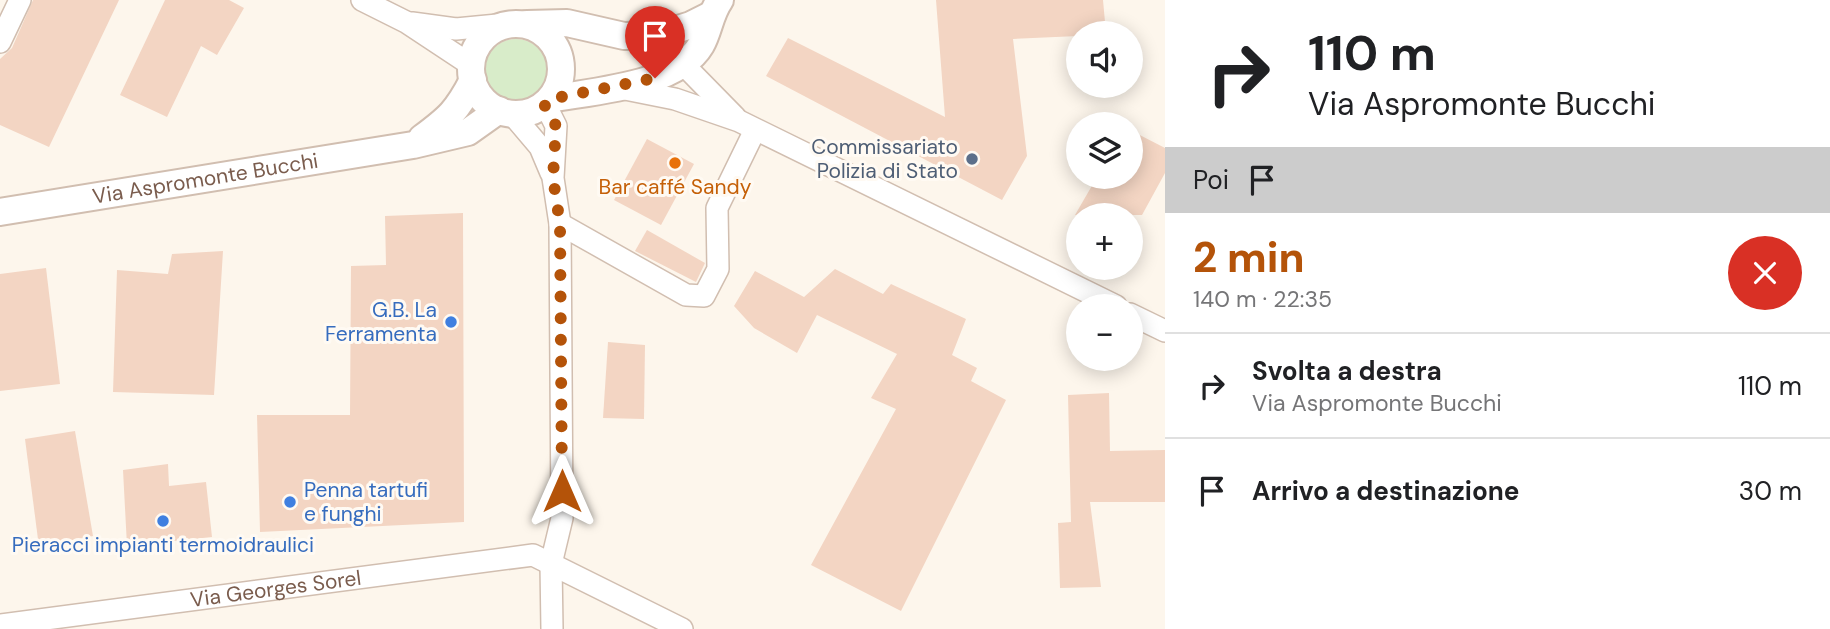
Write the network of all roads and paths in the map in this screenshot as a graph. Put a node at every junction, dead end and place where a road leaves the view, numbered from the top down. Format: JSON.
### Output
{"nodes":[{"id":1,"x":20,"y":0,"type":"edge"},
{"id":2,"x":362,"y":0,"type":"edge"},
{"id":3,"x":715,"y":7,"type":"edge"},
{"id":4,"x":406,"y":22,"type":"junction"},
{"id":5,"x":518,"y":24,"type":"junction"},
{"id":6,"x":624,"y":36,"type":"junction"},
{"id":7,"x":0,"y":42,"type":"edge"},
{"id":8,"x":692,"y":55,"type":"junction"},
{"id":9,"x":472,"y":73,"type":"junction"},
{"id":10,"x":617,"y":87,"type":"junction"},
{"id":11,"x":547,"y":102,"type":"junction"},
{"id":12,"x":505,"y":112,"type":"junction"},
{"id":13,"x":747,"y":125,"type":"junction"},
{"id":14,"x":413,"y":145,"type":"junction"},
{"id":15,"x":553,"y":178,"type":"junction"},
{"id":16,"x":0,"y":212,"type":"edge"},
{"id":17,"x":560,"y":224,"type":"junction"},
{"id":18,"x":1092,"y":294,"type":"edge"},
{"id":19,"x":1143,"y":320,"type":"edge"},
{"id":20,"x":1165,"y":331,"type":"edge"},
{"id":21,"x":551,"y":564,"type":"junction"},
{"id":22,"x":0,"y":625,"type":"edge"},
{"id":23,"x":552,"y":629,"type":"edge"},
{"id":24,"x":682,"y":629,"type":"edge"}],
"edges":[{"from":1,"to":7,"type":"street"},
{"from":2,"to":4,"type":"street"},
{"from":3,"to":6,"type":"street"},
{"from":3,"to":8,"type":"street"},
{"from":4,"to":5,"type":"street"},
{"from":4,"to":9,"type":"street"},
{"from":5,"to":6,"type":"street"},
{"from":5,"to":9,"type":"street","name":"Via Aspromonte Bucchi"},
{"from":5,"to":11,"type":"street"},
{"from":6,"to":8,"type":"street"},
{"from":8,"to":10,"type":"street","name":"Via Aspromonte Bucchi"},
{"from":8,"to":13,"type":"street"},
{"from":9,"to":12,"type":"street"},
{"from":9,"to":14,"type":"street","name":"Via Aspromonte Bucchi"},
{"from":10,"to":11,"type":"street","name":"Via Aspromonte Bucchi"},
{"from":10,"to":13,"type":"street"},
{"from":11,"to":12,"type":"street","name":"Via Aspromonte Bucchi"},
{"from":11,"to":15,"type":"street"},
{"from":12,"to":14,"type":"street","name":"Via Aspromonte Bucchi"},
{"from":12,"to":15,"type":"street"},
{"from":13,"to":17,"type":"street"},
{"from":13,"to":18,"type":"street"},
{"from":14,"to":16,"type":"street","name":"Via Aspromonte Bucchi"},
{"from":15,"to":17,"type":"street"},
{"from":17,"to":21,"type":"street"},
{"from":19,"to":20,"type":"street"},
{"from":21,"to":22,"type":"street","name":"Via Georges Sorel"},
{"from":21,"to":23,"type":"street"},
{"from":21,"to":24,"type":"street","name":"Via Georges Sorel"}]}
